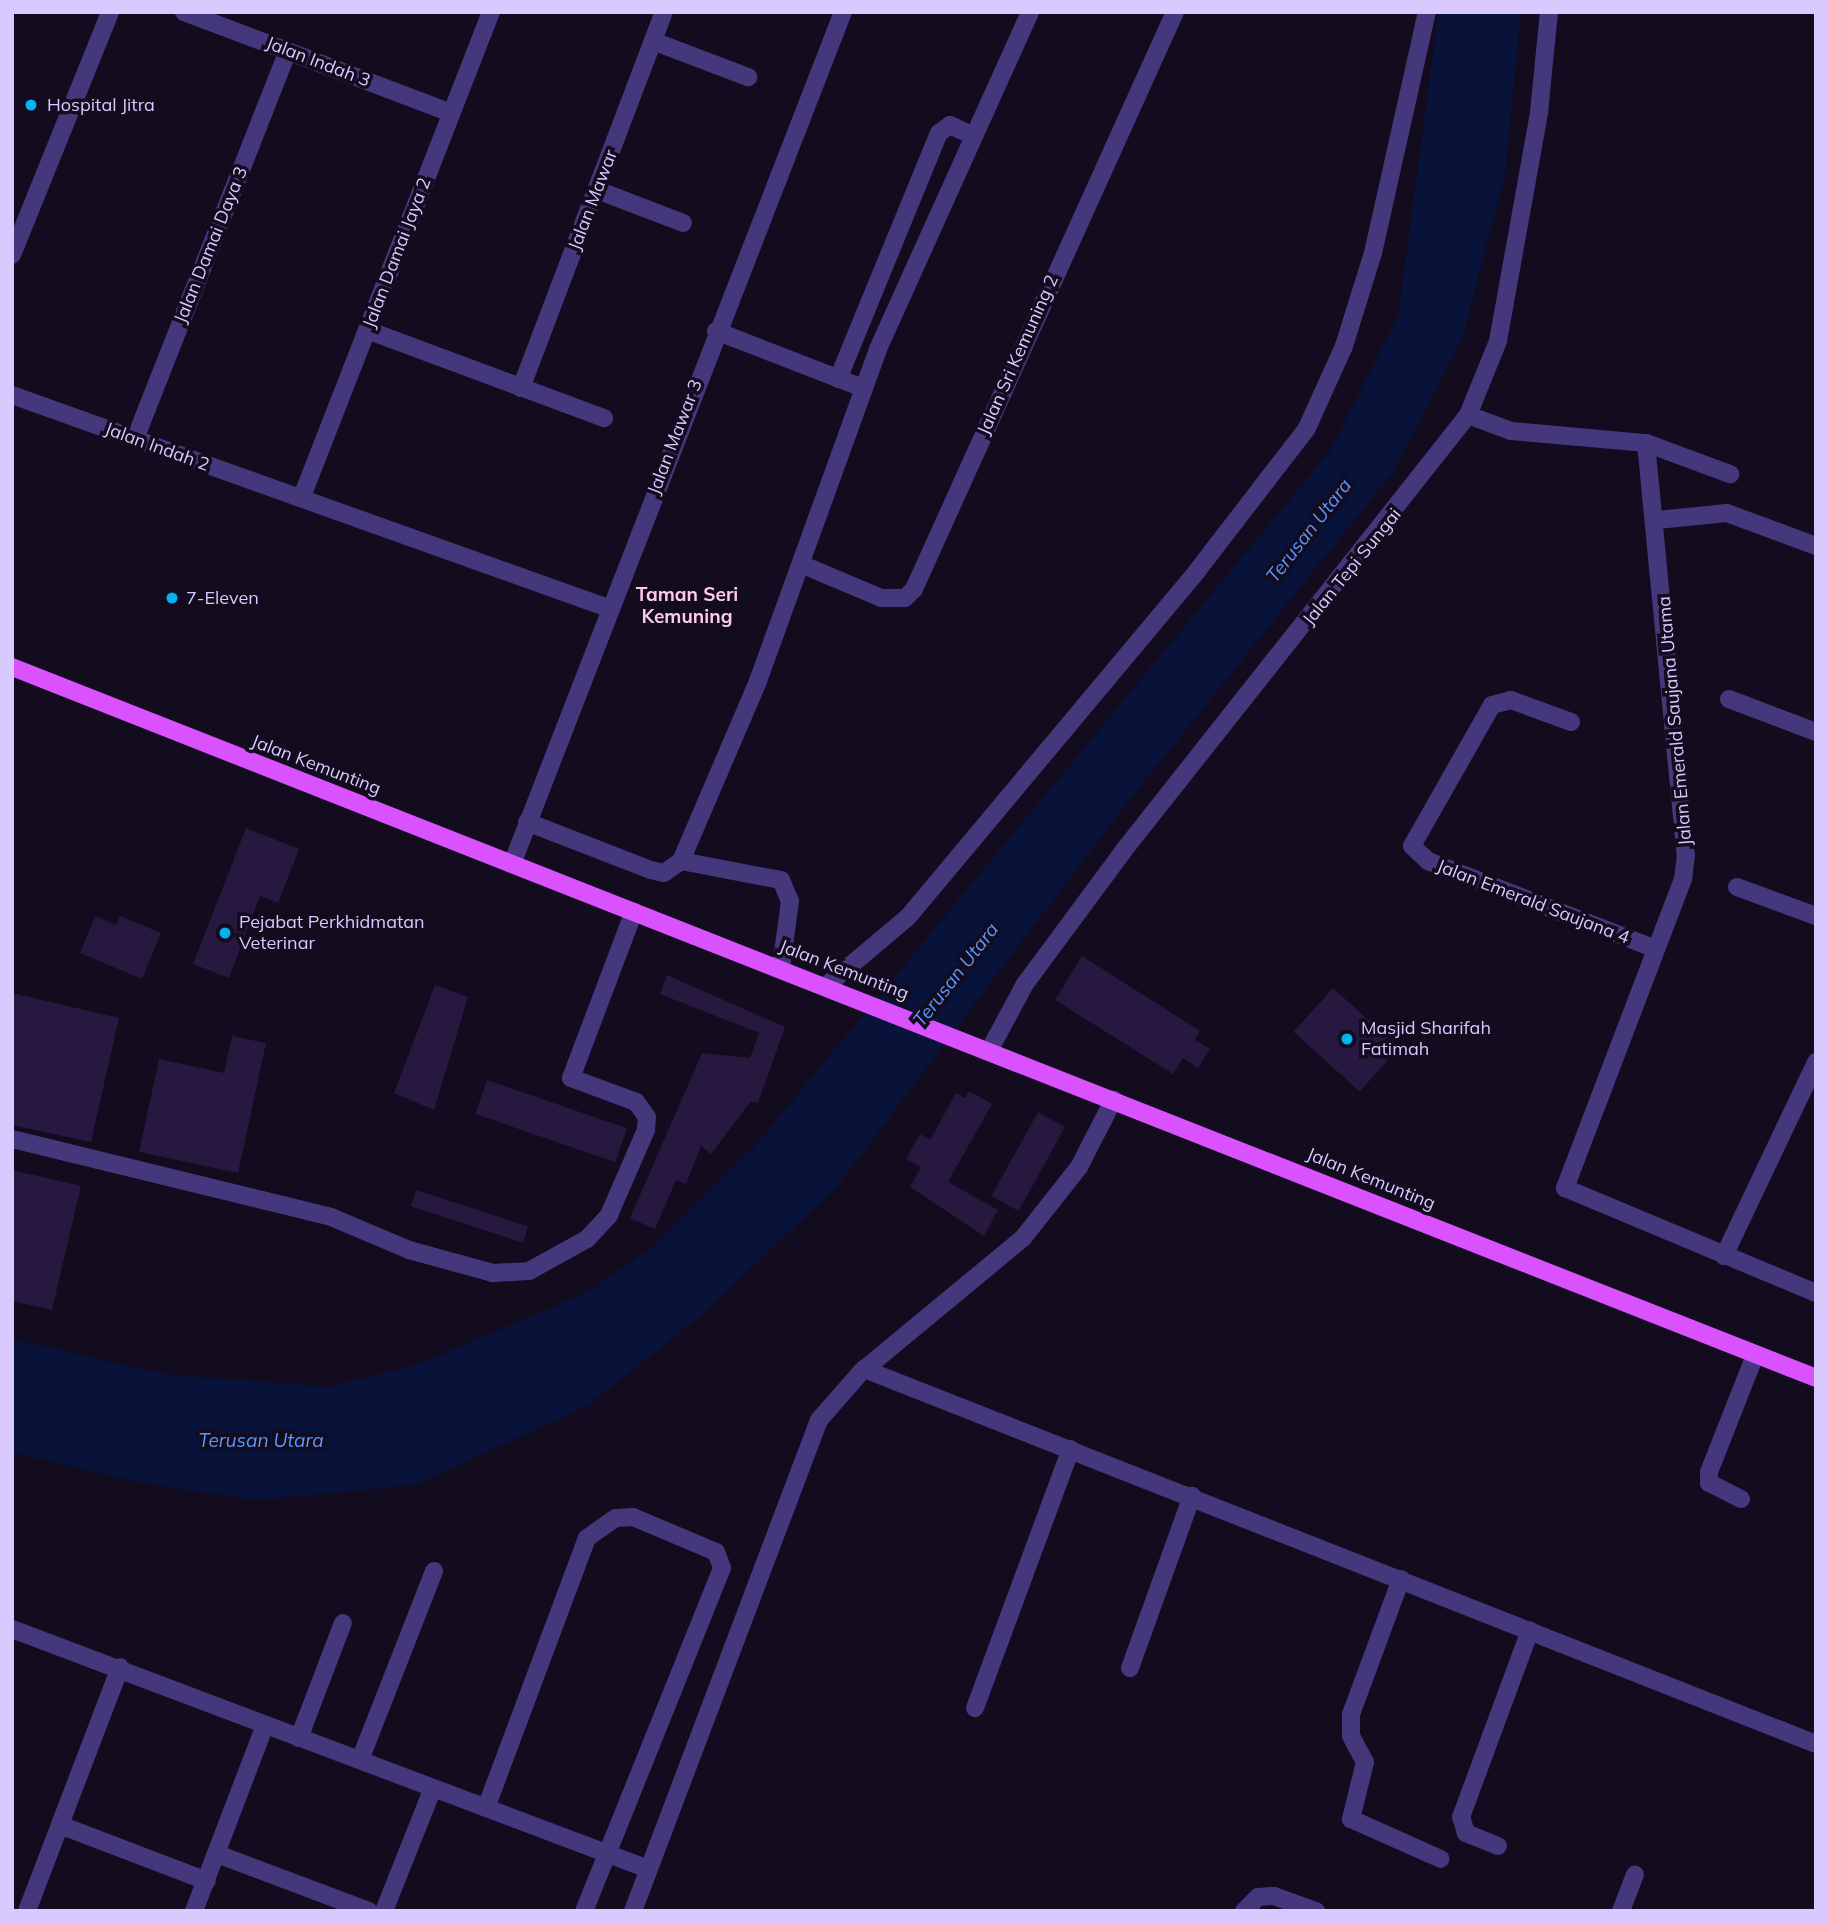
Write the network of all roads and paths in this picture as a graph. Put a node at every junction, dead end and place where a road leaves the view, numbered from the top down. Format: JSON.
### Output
{"nodes":[{"id":1,"x":110,"y":12,"type":"edge"},
{"id":2,"x":184,"y":12,"type":"edge"},
{"id":3,"x":491,"y":12,"type":"edge"},
{"id":4,"x":664,"y":12,"type":"edge"},
{"id":5,"x":843,"y":12,"type":"edge"},
{"id":6,"x":1030,"y":12,"type":"edge"},
{"id":7,"x":1175,"y":12,"type":"edge"},
{"id":8,"x":1427,"y":12,"type":"edge"},
{"id":9,"x":1549,"y":12,"type":"edge"},
{"id":10,"x":653,"y":41,"type":"junction"},
{"id":11,"x":288,"y":51,"type":"junction"},
{"id":12,"x":748,"y":77,"type":"dead end"},
{"id":13,"x":451,"y":113,"type":"junction"},
{"id":14,"x":974,"y":136,"type":"junction"},
{"id":15,"x":597,"y":190,"type":"junction"},
{"id":16,"x":683,"y":223,"type":"dead end"},
{"id":17,"x":12,"y":255,"type":"edge"},
{"id":18,"x":367,"y":330,"type":"junction"},
{"id":19,"x":716,"y":331,"type":"junction"},
{"id":20,"x":838,"y":379,"type":"junction"},
{"id":21,"x":521,"y":387,"type":"junction"},
{"id":22,"x":863,"y":388,"type":"junction"},
{"id":23,"x":12,"y":395,"type":"edge"},
{"id":24,"x":1468,"y":415,"type":"junction"},
{"id":25,"x":604,"y":418,"type":"dead end"},
{"id":26,"x":135,"y":439,"type":"junction"},
{"id":27,"x":1646,"y":443,"type":"junction"},
{"id":28,"x":1730,"y":474,"type":"dead end"},
{"id":29,"x":303,"y":494,"type":"junction"},
{"id":30,"x":1657,"y":520,"type":"junction"},
{"id":31,"x":1816,"y":546,"type":"edge"},
{"id":32,"x":803,"y":565,"type":"junction"},
{"id":33,"x":608,"y":608,"type":"junction"},
{"id":34,"x":12,"y":667,"type":"edge"},
{"id":35,"x":1729,"y":699,"type":"dead end"},
{"id":36,"x":1571,"y":722,"type":"dead end"},
{"id":37,"x":1816,"y":732,"type":"edge"},
{"id":38,"x":527,"y":822,"type":"junction"},
{"id":39,"x":681,"y":861,"type":"junction"},
{"id":40,"x":512,"y":864,"type":"junction"},
{"id":41,"x":1737,"y":887,"type":"dead end"},
{"id":42,"x":634,"y":911,"type":"junction"},
{"id":43,"x":1816,"y":916,"type":"edge"},
{"id":44,"x":1656,"y":949,"type":"junction"},
{"id":45,"x":781,"y":968,"type":"junction"},
{"id":46,"x":826,"y":986,"type":"junction"},
{"id":47,"x":990,"y":1049,"type":"junction"},
{"id":48,"x":1816,"y":1062,"type":"edge"},
{"id":49,"x":1114,"y":1099,"type":"junction"},
{"id":50,"x":12,"y":1139,"type":"edge"},
{"id":51,"x":1724,"y":1256,"type":"junction"},
{"id":52,"x":1816,"y":1293,"type":"edge"},
{"id":53,"x":1755,"y":1354,"type":"junction"},
{"id":54,"x":864,"y":1369,"type":"junction"},
{"id":55,"x":1816,"y":1378,"type":"edge"},
{"id":56,"x":1071,"y":1449,"type":"junction"},
{"id":57,"x":1192,"y":1496,"type":"junction"},
{"id":58,"x":1741,"y":1499,"type":"dead end"},
{"id":59,"x":434,"y":1571,"type":"dead end"},
{"id":60,"x":1401,"y":1579,"type":"junction"},
{"id":61,"x":343,"y":1623,"type":"dead end"},
{"id":62,"x":12,"y":1629,"type":"edge"},
{"id":63,"x":1530,"y":1630,"type":"junction"},
{"id":64,"x":120,"y":1667,"type":"junction"},
{"id":65,"x":1130,"y":1668,"type":"dead end"},
{"id":66,"x":975,"y":1708,"type":"dead end"},
{"id":67,"x":265,"y":1725,"type":"junction"},
{"id":68,"x":299,"y":1738,"type":"junction"},
{"id":69,"x":1816,"y":1744,"type":"edge"},
{"id":70,"x":360,"y":1760,"type":"junction"},
{"id":71,"x":433,"y":1788,"type":"junction"},
{"id":72,"x":486,"y":1808,"type":"junction"},
{"id":73,"x":60,"y":1825,"type":"junction"},
{"id":74,"x":1498,"y":1846,"type":"dead end"},
{"id":75,"x":608,"y":1852,"type":"junction"},
{"id":76,"x":217,"y":1854,"type":"junction"},
{"id":77,"x":1441,"y":1858,"type":"dead end"},
{"id":78,"x":648,"y":1869,"type":"junction"},
{"id":79,"x":1635,"y":1874,"type":"dead end"},
{"id":80,"x":207,"y":1881,"type":"junction"},
{"id":81,"x":337,"y":1905,"type":"edge"},
{"id":82,"x":27,"y":1911,"type":"edge"},
{"id":83,"x":194,"y":1911,"type":"edge"},
{"id":84,"x":369,"y":1911,"type":"edge"},
{"id":85,"x":384,"y":1911,"type":"edge"},
{"id":86,"x":584,"y":1911,"type":"edge"},
{"id":87,"x":633,"y":1911,"type":"edge"},
{"id":88,"x":1244,"y":1911,"type":"edge"},
{"id":89,"x":1316,"y":1911,"type":"edge"},
{"id":90,"x":1620,"y":1911,"type":"edge"}],
"edges":[{"from":1,"to":17,"type":"street"},
{"from":2,"to":11,"type":"street","name":"Jalan Indah 3"},
{"from":3,"to":13,"type":"street","name":"Jalan Damai Jaya 2"},
{"from":4,"to":10,"type":"street","name":"Jalan Mawar"},
{"from":5,"to":19,"type":"street","name":"Jalan Mawar 3"},
{"from":6,"to":14,"type":"street"},
{"from":7,"to":32,"type":"street","name":"Jalan Sri Kemuning 2"},
{"from":8,"to":46,"type":"street"},
{"from":9,"to":24,"type":"street","name":"Jalan Tepi Sungai"},
{"from":10,"to":12,"type":"street"},
{"from":10,"to":15,"type":"street","name":"Jalan Mawar"},
{"from":11,"to":13,"type":"street","name":"Jalan Indah 3"},
{"from":11,"to":26,"type":"street","name":"Jalan Damai Daya 3"},
{"from":13,"to":18,"type":"street","name":"Jalan Damai Jaya 2"},
{"from":14,"to":20,"type":"street"},
{"from":14,"to":22,"type":"street"},
{"from":15,"to":16,"type":"street"},
{"from":15,"to":21,"type":"street","name":"Jalan Mawar"},
{"from":18,"to":21,"type":"street"},
{"from":18,"to":29,"type":"street","name":"Jalan Damai Jaya 2"},
{"from":19,"to":20,"type":"street"},
{"from":19,"to":33,"type":"street","name":"Jalan Mawar 3"},
{"from":20,"to":22,"type":"street"},
{"from":21,"to":25,"type":"street"},
{"from":22,"to":32,"type":"street"},
{"from":23,"to":26,"type":"street","name":"Jalan Indah 2"},
{"from":24,"to":27,"type":"street"},
{"from":24,"to":47,"type":"street","name":"Jalan Tepi Sungai"},
{"from":26,"to":29,"type":"street","name":"Jalan Indah 2"},
{"from":27,"to":28,"type":"street"},
{"from":27,"to":30,"type":"street","name":"Jalan Emerald Saujana Utama"},
{"from":29,"to":33,"type":"street","name":"Jalan Indah 2"},
{"from":30,"to":31,"type":"street"},
{"from":30,"to":44,"type":"street","name":"Jalan Emerald Saujana Utama"},
{"from":32,"to":39,"type":"street"},
{"from":33,"to":38,"type":"street","name":"Jalan Mawar 3"},
{"from":34,"to":40,"type":"main road","name":"Jalan Kemunting"},
{"from":35,"to":37,"type":"street"},
{"from":36,"to":44,"type":"street","name":"Jalan Emerald Saujana 4"},
{"from":38,"to":39,"type":"street"},
{"from":38,"to":40,"type":"street","name":"Jalan Mawar 3"},
{"from":39,"to":45,"type":"street"},
{"from":40,"to":42,"type":"main road","name":"Jalan Kemunting"},
{"from":41,"to":43,"type":"street"},
{"from":42,"to":45,"type":"main road","name":"Jalan Kemunting"},
{"from":42,"to":50,"type":"street"},
{"from":44,"to":51,"type":"street","name":"Jalan Emerald Saujana Utama"},
{"from":45,"to":46,"type":"main road","name":"Jalan Kemunting"},
{"from":46,"to":47,"type":"main road","name":"Jalan Kemunting"},
{"from":47,"to":49,"type":"main road","name":"Jalan Kemunting"},
{"from":48,"to":51,"type":"street"},
{"from":49,"to":53,"type":"main road","name":"Jalan Kemunting"},
{"from":49,"to":54,"type":"street"},
{"from":51,"to":52,"type":"street"},
{"from":53,"to":55,"type":"main road","name":"Jalan Kemunting"},
{"from":53,"to":58,"type":"street"},
{"from":54,"to":56,"type":"street"},
{"from":54,"to":78,"type":"street"},
{"from":56,"to":57,"type":"street"},
{"from":56,"to":66,"type":"street"},
{"from":57,"to":60,"type":"street"},
{"from":57,"to":65,"type":"street"},
{"from":59,"to":70,"type":"street"},
{"from":60,"to":63,"type":"street"},
{"from":60,"to":77,"type":"street"},
{"from":61,"to":68,"type":"street"},
{"from":62,"to":64,"type":"street"},
{"from":63,"to":69,"type":"street"},
{"from":63,"to":74,"type":"street"},
{"from":64,"to":67,"type":"street"},
{"from":64,"to":73,"type":"street"},
{"from":67,"to":68,"type":"street"},
{"from":67,"to":76,"type":"street"},
{"from":68,"to":70,"type":"street"},
{"from":70,"to":71,"type":"street"},
{"from":71,"to":72,"type":"street"},
{"from":71,"to":85,"type":"street"},
{"from":72,"to":75,"type":"street"},
{"from":72,"to":75,"type":"street"},
{"from":73,"to":80,"type":"street"},
{"from":73,"to":82,"type":"street"},
{"from":75,"to":78,"type":"street"},
{"from":75,"to":86,"type":"street"},
{"from":76,"to":80,"type":"street"},
{"from":76,"to":81,"type":"street"},
{"from":78,"to":87,"type":"street"},
{"from":79,"to":90,"type":"street"},
{"from":80,"to":83,"type":"street"},
{"from":81,"to":84,"type":"street"},
{"from":88,"to":89,"type":"street"}]}
